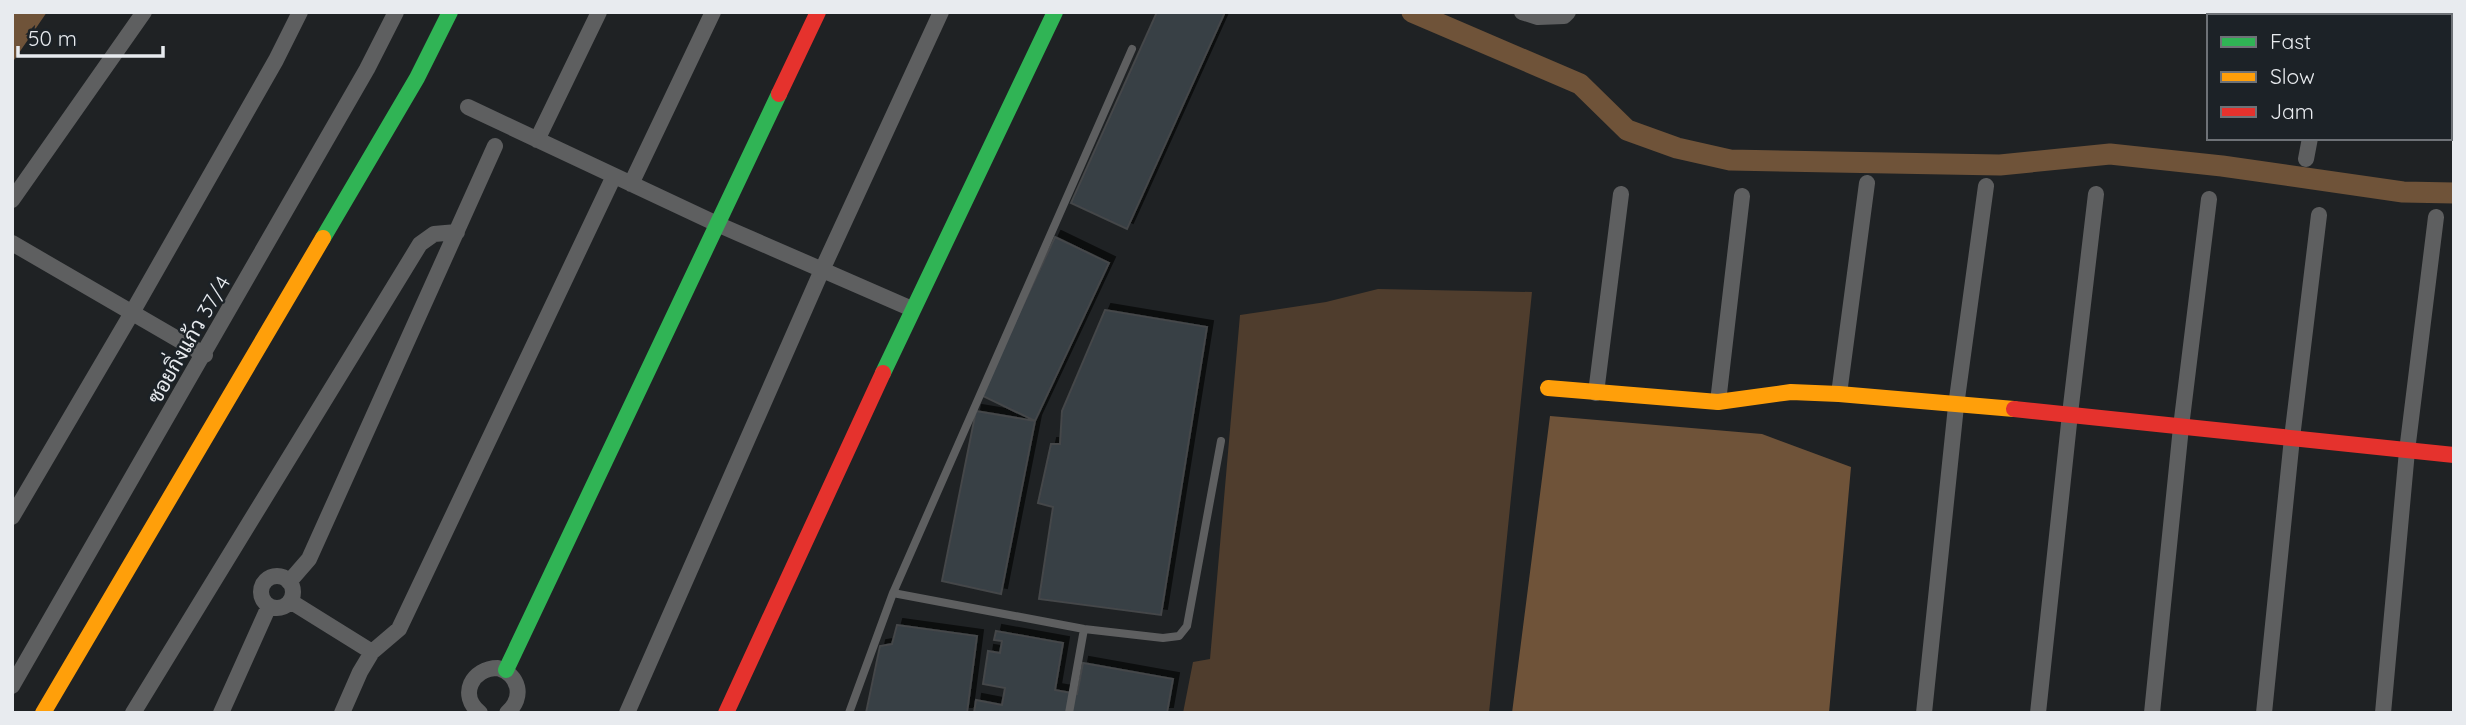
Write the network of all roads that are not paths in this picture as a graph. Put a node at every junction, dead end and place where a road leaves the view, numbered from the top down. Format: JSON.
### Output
{"nodes":[{"id":1,"x":144,"y":12,"type":"edge"},
{"id":2,"x":300,"y":12,"type":"edge"},
{"id":3,"x":396,"y":12,"type":"edge"},
{"id":4,"x":450,"y":12,"type":"edge"},
{"id":5,"x":599,"y":12,"type":"edge"},
{"id":6,"x":713,"y":12,"type":"edge"},
{"id":7,"x":818,"y":12,"type":"edge"},
{"id":8,"x":941,"y":12,"type":"edge"},
{"id":9,"x":1055,"y":12,"type":"edge"},
{"id":10,"x":1522,"y":12,"type":"edge"},
{"id":11,"x":1568,"y":12,"type":"edge"},
{"id":12,"x":1132,"y":49,"type":"dead end"},
{"id":13,"x":468,"y":107,"type":"dead end"},
{"id":14,"x":537,"y":140,"type":"junction"},
{"id":15,"x":2310,"y":140,"type":"edge"},
{"id":16,"x":495,"y":146,"type":"dead end"},
{"id":17,"x":2306,"y":159,"type":"dead end"},
{"id":18,"x":614,"y":176,"type":"junction"},
{"id":19,"x":1867,"y":183,"type":"dead end"},
{"id":20,"x":631,"y":184,"type":"junction"},
{"id":21,"x":1986,"y":186,"type":"dead end"},
{"id":22,"x":1621,"y":194,"type":"dead end"},
{"id":23,"x":2096,"y":194,"type":"dead end"},
{"id":24,"x":1742,"y":196,"type":"dead end"},
{"id":25,"x":2208,"y":198,"type":"dead end"},
{"id":26,"x":12,"y":200,"type":"edge"},
{"id":27,"x":2319,"y":215,"type":"dead end"},
{"id":28,"x":2436,"y":217,"type":"dead end"},
{"id":29,"x":717,"y":224,"type":"junction"},
{"id":30,"x":457,"y":232,"type":"junction"},
{"id":31,"x":12,"y":243,"type":"edge"},
{"id":32,"x":822,"y":270,"type":"junction"},
{"id":33,"x":912,"y":309,"type":"junction"},
{"id":34,"x":133,"y":312,"type":"junction"},
{"id":35,"x":205,"y":355,"type":"junction"},
{"id":36,"x":1548,"y":388,"type":"dead end"},
{"id":37,"x":1596,"y":393,"type":"junction"},
{"id":38,"x":1839,"y":394,"type":"junction"},
{"id":39,"x":1718,"y":402,"type":"junction"},
{"id":40,"x":1956,"y":406,"type":"junction"},
{"id":41,"x":2070,"y":414,"type":"junction"},
{"id":42,"x":2181,"y":427,"type":"junction"},
{"id":43,"x":2292,"y":438,"type":"junction"},
{"id":44,"x":1222,"y":441,"type":"dead end"},
{"id":45,"x":2407,"y":451,"type":"junction"},
{"id":46,"x":2454,"y":455,"type":"edge"},
{"id":47,"x":12,"y":517,"type":"edge"},
{"id":48,"x":289,"y":582,"type":"junction"},
{"id":49,"x":893,"y":593,"type":"junction"},
{"id":50,"x":290,"y":601,"type":"junction"},
{"id":51,"x":269,"y":606,"type":"junction"},
{"id":52,"x":1084,"y":629,"type":"junction"},
{"id":53,"x":372,"y":652,"type":"junction"},
{"id":54,"x":506,"y":670,"type":"junction"},
{"id":55,"x":12,"y":686,"type":"edge"},
{"id":56,"x":514,"y":711,"type":"edge"},
{"id":57,"x":43,"y":713,"type":"edge"},
{"id":58,"x":134,"y":713,"type":"edge"},
{"id":59,"x":220,"y":713,"type":"edge"},
{"id":60,"x":342,"y":713,"type":"edge"},
{"id":61,"x":480,"y":713,"type":"edge"},
{"id":62,"x":628,"y":713,"type":"edge"},
{"id":63,"x":726,"y":713,"type":"edge"},
{"id":64,"x":849,"y":713,"type":"edge"},
{"id":65,"x":1069,"y":713,"type":"edge"},
{"id":66,"x":1924,"y":713,"type":"edge"},
{"id":67,"x":2038,"y":713,"type":"edge"},
{"id":68,"x":2152,"y":713,"type":"edge"},
{"id":69,"x":2264,"y":713,"type":"edge"},
{"id":70,"x":2383,"y":713,"type":"edge"}],
"edges":[{"from":1,"to":26,"type":"street"},
{"from":2,"to":34,"type":"street"},
{"from":3,"to":35,"type":"street","name":"ซอยกิ่งแก้ว 37/4"},
{"from":4,"to":57,"type":"street"},
{"from":5,"to":14,"type":"street"},
{"from":6,"to":20,"type":"street"},
{"from":7,"to":29,"type":"street"},
{"from":8,"to":32,"type":"street"},
{"from":9,"to":33,"type":"street"},
{"from":10,"to":11,"type":"street"},
{"from":12,"to":49,"type":"lane"},
{"from":13,"to":14,"type":"street"},
{"from":14,"to":18,"type":"street"},
{"from":15,"to":17,"type":"street"},
{"from":16,"to":30,"type":"street"},
{"from":18,"to":20,"type":"street"},
{"from":18,"to":53,"type":"street"},
{"from":19,"to":38,"type":"street"},
{"from":20,"to":29,"type":"street"},
{"from":21,"to":40,"type":"street"},
{"from":22,"to":37,"type":"street"},
{"from":23,"to":41,"type":"street"},
{"from":24,"to":39,"type":"street"},
{"from":25,"to":42,"type":"street"},
{"from":27,"to":43,"type":"street"},
{"from":28,"to":45,"type":"street"},
{"from":29,"to":32,"type":"street"},
{"from":29,"to":54,"type":"street"},
{"from":30,"to":48,"type":"street"},
{"from":30,"to":58,"type":"street"},
{"from":31,"to":34,"type":"street"},
{"from":32,"to":33,"type":"street"},
{"from":32,"to":62,"type":"street"},
{"from":33,"to":63,"type":"street"},
{"from":34,"to":35,"type":"street"},
{"from":34,"to":47,"type":"street"},
{"from":35,"to":55,"type":"street","name":"ซอยกิ่งแก้ว 37/4"},
{"from":36,"to":37,"type":"street"},
{"from":37,"to":39,"type":"street"},
{"from":38,"to":39,"type":"street"},
{"from":38,"to":40,"type":"street"},
{"from":40,"to":41,"type":"street"},
{"from":40,"to":66,"type":"street"},
{"from":41,"to":42,"type":"street"},
{"from":41,"to":67,"type":"street"},
{"from":42,"to":43,"type":"street"},
{"from":42,"to":68,"type":"street"},
{"from":43,"to":45,"type":"street"},
{"from":43,"to":69,"type":"street"},
{"from":44,"to":52,"type":"lane"},
{"from":45,"to":46,"type":"street"},
{"from":45,"to":70,"type":"street"},
{"from":48,"to":50,"type":"street"},
{"from":48,"to":51,"type":"street"},
{"from":49,"to":52,"type":"lane"},
{"from":49,"to":64,"type":"lane"},
{"from":50,"to":51,"type":"street"},
{"from":50,"to":53,"type":"street"},
{"from":51,"to":59,"type":"street"},
{"from":52,"to":65,"type":"lane"},
{"from":53,"to":60,"type":"street"},
{"from":54,"to":56,"type":"street"},
{"from":54,"to":61,"type":"street"}]}
